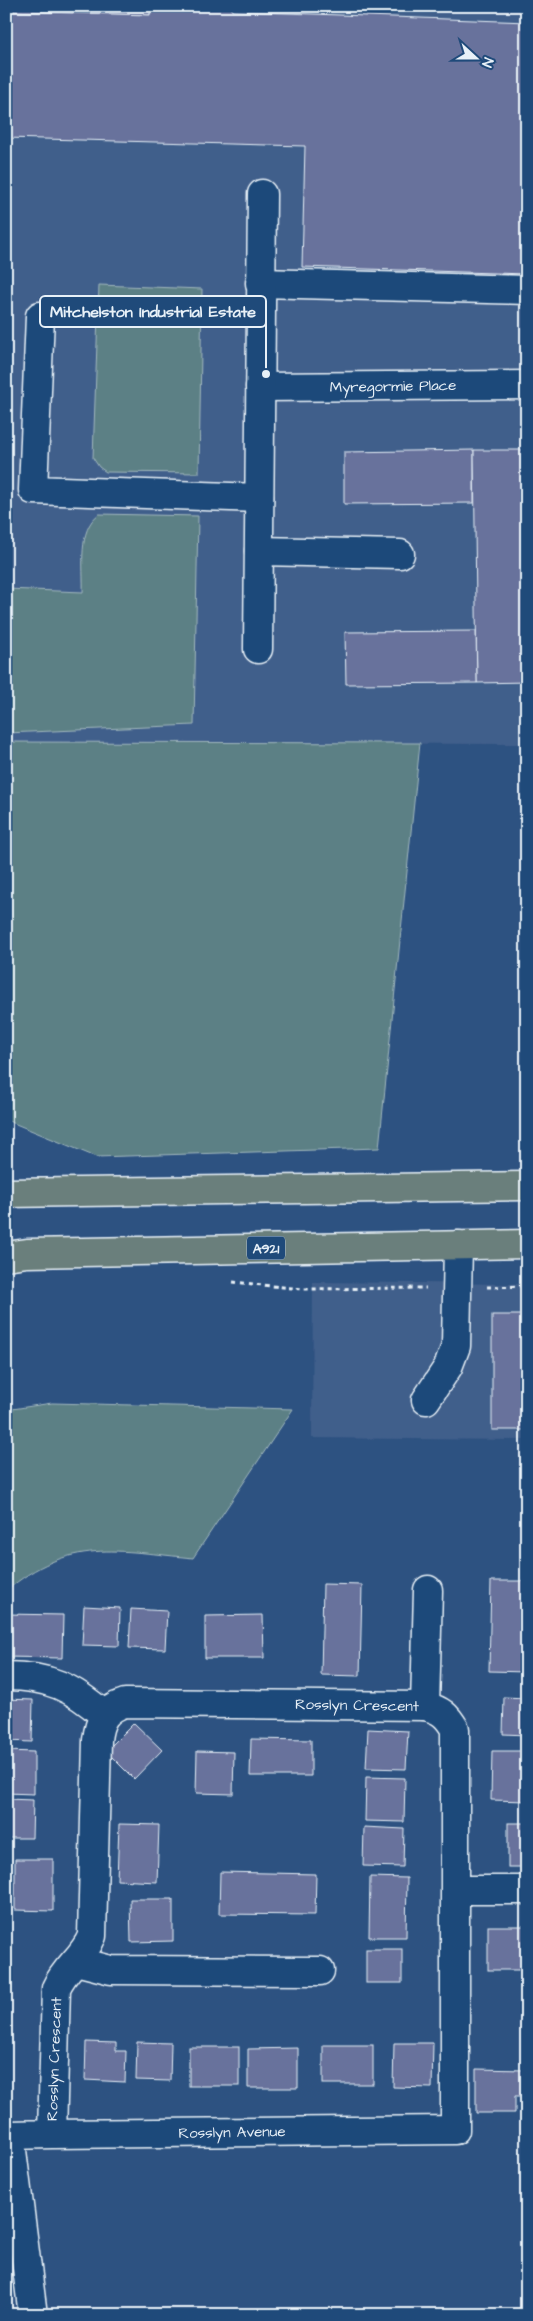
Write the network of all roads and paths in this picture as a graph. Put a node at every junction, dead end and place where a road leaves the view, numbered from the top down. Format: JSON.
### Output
{"nodes":[{"id":1,"x":262,"y":194,"type":"dead end"},
{"id":2,"x":527,"y":290,"type":"edge"},
{"id":3,"x":260,"y":295,"type":"junction"},
{"id":4,"x":40,"y":316,"type":"dead end"},
{"id":5,"x":527,"y":385,"type":"edge"},
{"id":6,"x":260,"y":387,"type":"junction"},
{"id":7,"x":259,"y":498,"type":"junction"},
{"id":8,"x":258,"y":551,"type":"junction"},
{"id":9,"x":400,"y":554,"type":"dead end"},
{"id":10,"x":258,"y":648,"type":"dead end"},
{"id":11,"x":527,"y":1186,"type":"edge"},
{"id":12,"x":6,"y":1193,"type":"edge"},
{"id":13,"x":527,"y":1244,"type":"edge"},
{"id":14,"x":458,"y":1245,"type":"junction"},
{"id":15,"x":6,"y":1256,"type":"edge"},
{"id":16,"x":224,"y":1282,"type":"dead end"},
{"id":17,"x":527,"y":1286,"type":"edge"},
{"id":18,"x":459,"y":1288,"type":"junction"},
{"id":19,"x":426,"y":1400,"type":"dead end"},
{"id":20,"x":428,"y":1590,"type":"dead end"},
{"id":21,"x":6,"y":1676,"type":"edge"},
{"id":22,"x":425,"y":1706,"type":"junction"},
{"id":23,"x":104,"y":1715,"type":"junction"},
{"id":24,"x":456,"y":1890,"type":"junction"},
{"id":25,"x":527,"y":1890,"type":"edge"},
{"id":26,"x":76,"y":1961,"type":"junction"},
{"id":27,"x":320,"y":1971,"type":"dead end"},
{"id":28,"x":455,"y":2130,"type":"joint"},
{"id":29,"x":52,"y":2134,"type":"junction"},
{"id":30,"x":8,"y":2135,"type":"edge"},
{"id":31,"x":33,"y":2315,"type":"edge"}],
"edges":[{"from":1,"to":3,"type":"street"},
{"from":2,"to":3,"type":"street"},
{"from":3,"to":6,"type":"street"},
{"from":4,"to":7,"type":"street"},
{"from":5,"to":6,"type":"street","name":"Myregormie Place"},
{"from":6,"to":7,"type":"street"},
{"from":7,"to":8,"type":"street"},
{"from":8,"to":9,"type":"street"},
{"from":8,"to":10,"type":"street"},
{"from":11,"to":12,"type":"main road"},
{"from":13,"to":14,"type":"main road","number":"A921"},
{"from":14,"to":15,"type":"main road","number":"A921"},
{"from":14,"to":18,"type":"street"},
{"from":16,"to":18,"type":"path"},
{"from":17,"to":18,"type":"path"},
{"from":18,"to":19,"type":"street"},
{"from":20,"to":22,"type":"street"},
{"from":21,"to":23,"type":"street"},
{"from":22,"to":23,"type":"street","name":"Rosslyn Crescent"},
{"from":22,"to":24,"type":"street","name":"Rosslyn Crescent"},
{"from":23,"to":26,"type":"street","name":"Rosslyn Crescent"},
{"from":24,"to":25,"type":"street"},
{"from":24,"to":28,"type":"street","name":"Rosslyn Crescent"},
{"from":26,"to":27,"type":"street"},
{"from":26,"to":29,"type":"street","name":"Rosslyn Crescent"},
{"from":28,"to":29,"type":"street","name":"Rosslyn Avenue"},
{"from":29,"to":30,"type":"street","name":"Rosslyn Avenue"},
{"from":30,"to":31,"type":"street"}]}
